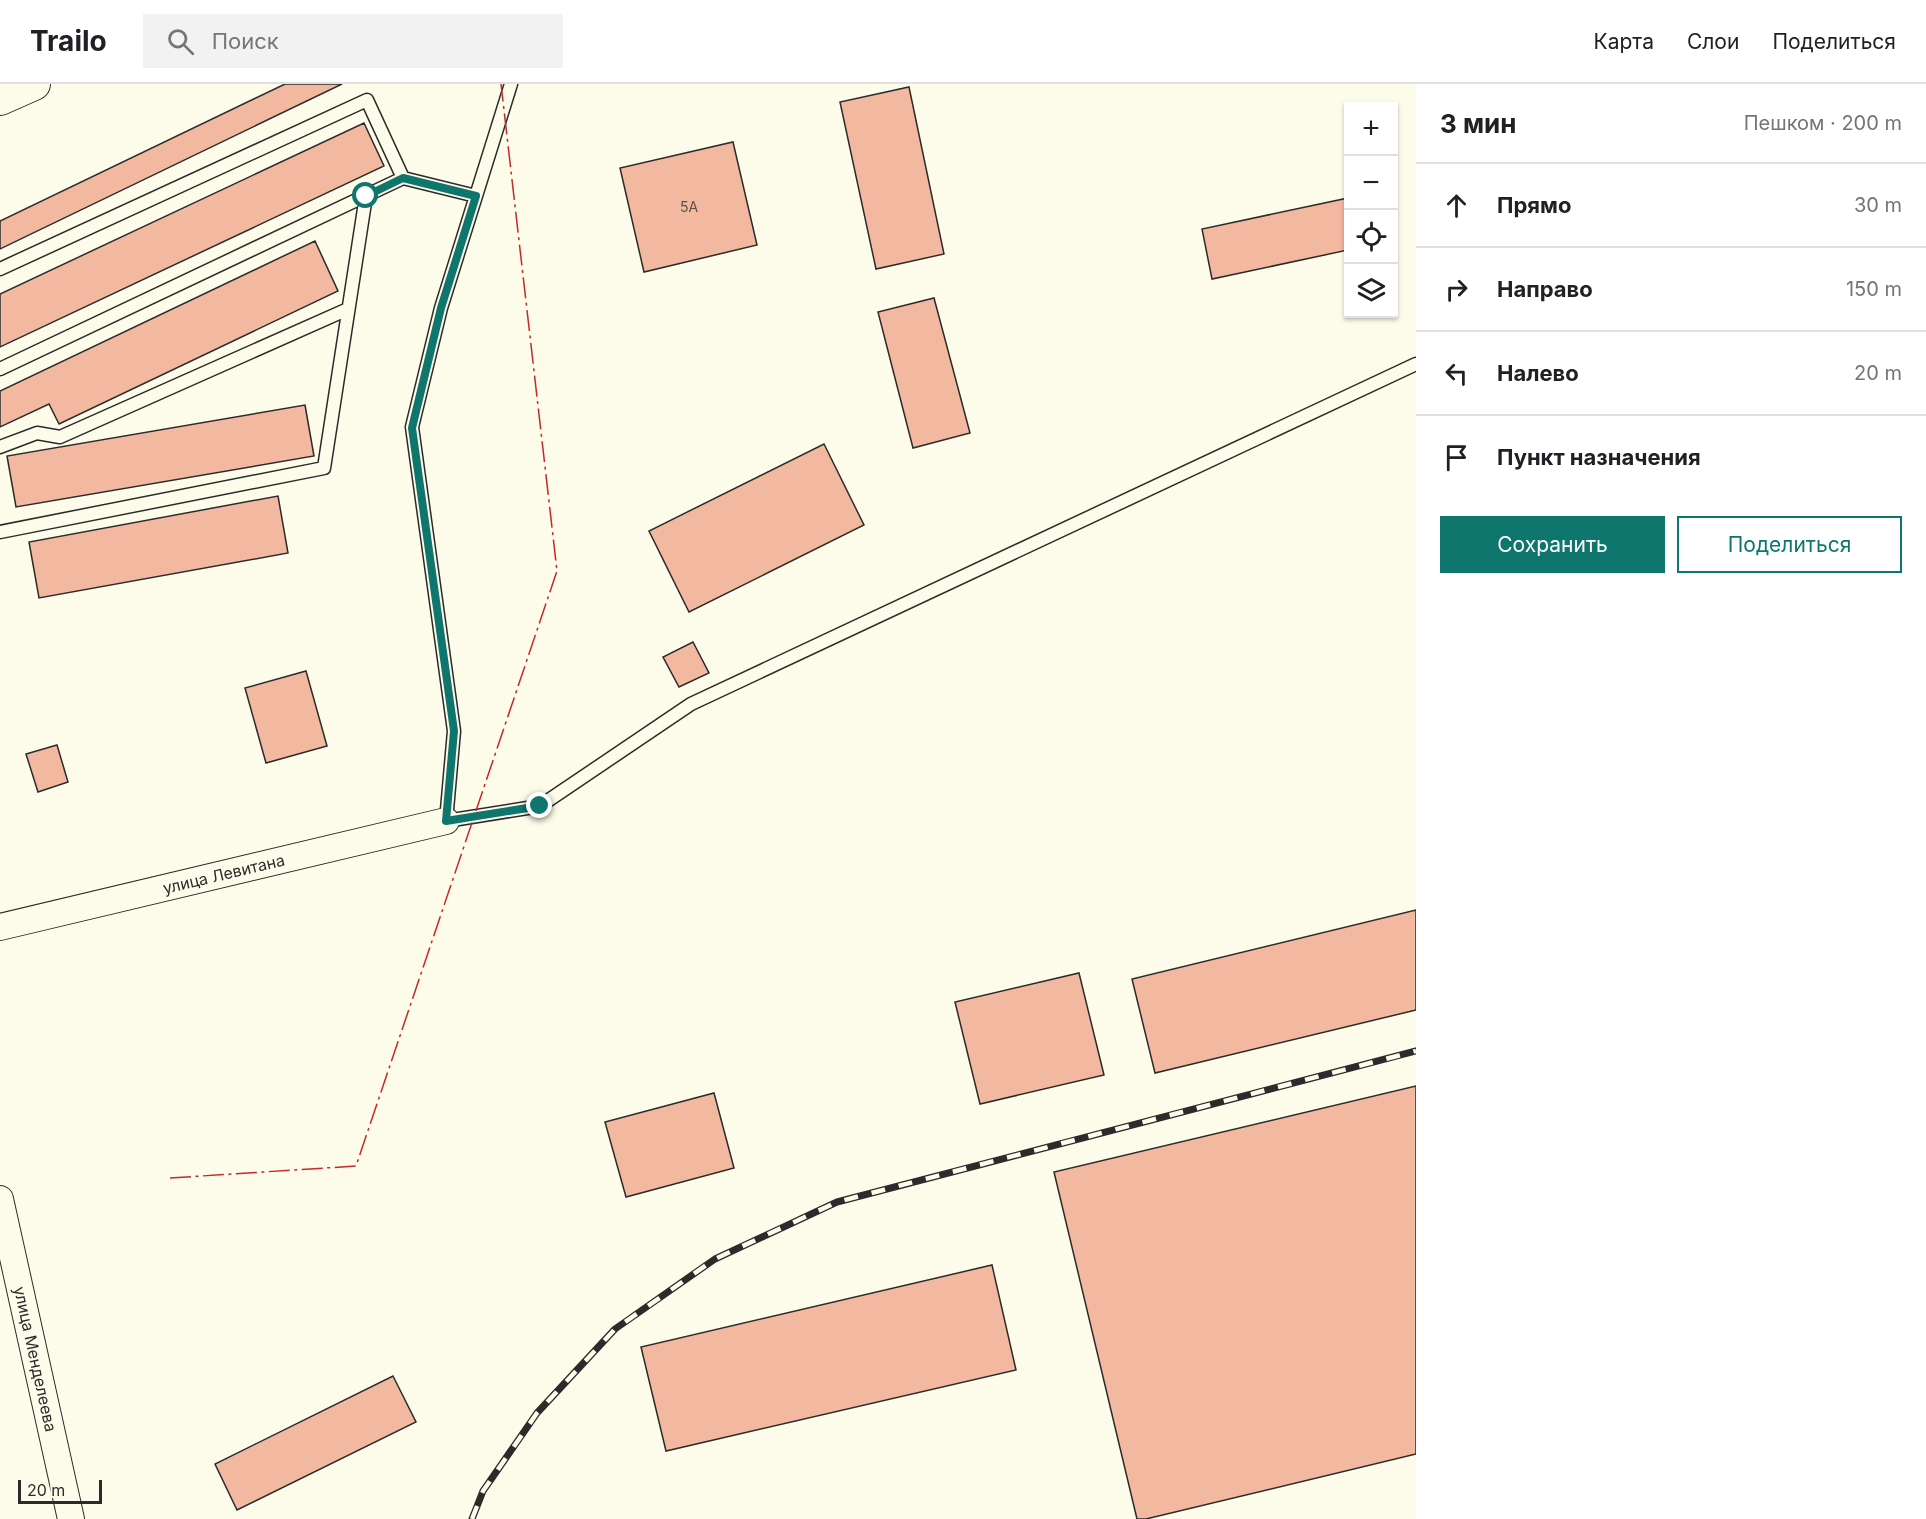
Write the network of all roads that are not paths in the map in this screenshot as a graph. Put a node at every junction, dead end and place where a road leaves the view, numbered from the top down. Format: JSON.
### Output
{"nodes":[{"id":1,"x":34,"y":84,"type":"edge"},
{"id":2,"x":511,"y":84,"type":"edge"},
{"id":3,"x":0,"y":99,"type":"edge"},
{"id":4,"x":403,"y":178,"type":"junction"},
{"id":5,"x":366,"y":196,"type":"junction"},
{"id":6,"x":476,"y":196,"type":"junction"},
{"id":7,"x":0,"y":270,"type":"edge"},
{"id":8,"x":348,"y":309,"type":"junction"},
{"id":9,"x":1416,"y":364,"type":"edge"},
{"id":10,"x":0,"y":369,"type":"edge"},
{"id":11,"x":0,"y":447,"type":"edge"},
{"id":12,"x":0,"y":532,"type":"edge"},
{"id":13,"x":446,"y":821,"type":"junction"},
{"id":14,"x":0,"y":927,"type":"edge"},
{"id":15,"x":0,"y":1199,"type":"edge"},
{"id":16,"x":71,"y":1519,"type":"edge"}],
"edges":[{"from":1,"to":3,"type":"street"},
{"from":2,"to":6,"type":"lane"},
{"from":4,"to":5,"type":"lane"},
{"from":4,"to":6,"type":"lane"},
{"from":4,"to":7,"type":"lane"},
{"from":5,"to":8,"type":"lane"},
{"from":5,"to":10,"type":"lane"},
{"from":6,"to":13,"type":"lane"},
{"from":8,"to":11,"type":"lane"},
{"from":8,"to":12,"type":"lane"},
{"from":9,"to":13,"type":"lane"},
{"from":13,"to":14,"type":"street","name":"улица Левитана"},
{"from":15,"to":16,"type":"street","name":"улица Менделеева"}]}
